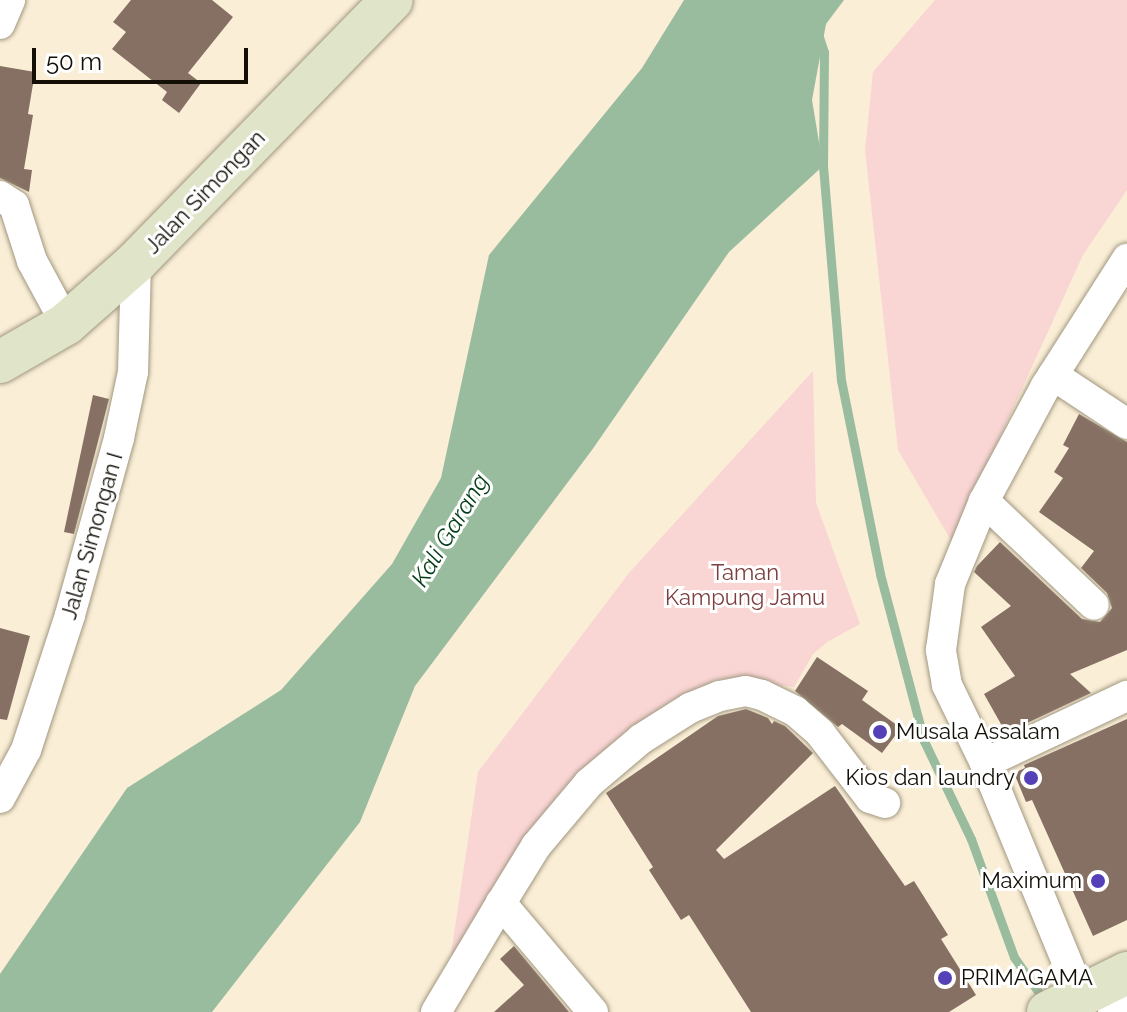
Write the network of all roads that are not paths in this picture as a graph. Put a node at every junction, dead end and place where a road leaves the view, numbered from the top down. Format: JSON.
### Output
{"nodes":[{"id":1,"x":10,"y":0,"type":"edge"},
{"id":2,"x":392,"y":0,"type":"edge"},
{"id":3,"x":0,"y":24,"type":"edge"},
{"id":4,"x":0,"y":196,"type":"edge"},
{"id":5,"x":1127,"y":259,"type":"edge"},
{"id":6,"x":136,"y":262,"type":"junction"},
{"id":7,"x":1116,"y":304,"type":"edge"},
{"id":8,"x":66,"y":324,"type":"junction"},
{"id":9,"x":0,"y":362,"type":"edge"},
{"id":10,"x":1053,"y":375,"type":"junction"},
{"id":11,"x":1127,"y":424,"type":"edge"},
{"id":12,"x":984,"y":501,"type":"junction"},
{"id":13,"x":1094,"y":605,"type":"dead end"},
{"id":14,"x":1127,"y":696,"type":"edge"},
{"id":15,"x":985,"y":763,"type":"junction"},
{"id":16,"x":0,"y":798,"type":"edge"},
{"id":17,"x":885,"y":803,"type":"dead end"},
{"id":18,"x":501,"y":903,"type":"junction"},
{"id":19,"x":1127,"y":973,"type":"edge"},
{"id":20,"x":1127,"y":1004,"type":"edge"},
{"id":21,"x":1075,"y":1007,"type":"edge"},
{"id":22,"x":436,"y":1012,"type":"edge"},
{"id":23,"x":593,"y":1012,"type":"edge"}],
"edges":[{"from":1,"to":3,"type":"street"},
{"from":2,"to":6,"type":"main road","name":"Jalan Simongan"},
{"from":4,"to":8,"type":"street"},
{"from":5,"to":7,"type":"street"},
{"from":6,"to":8,"type":"main road","name":"Jalan Simongan"},
{"from":6,"to":16,"type":"street","name":"Jalan Simongan I"},
{"from":7,"to":10,"type":"street"},
{"from":8,"to":9,"type":"main road","name":"Jalan Simongan"},
{"from":10,"to":11,"type":"street"},
{"from":10,"to":12,"type":"street"},
{"from":12,"to":13,"type":"street"},
{"from":12,"to":15,"type":"street"},
{"from":14,"to":15,"type":"street"},
{"from":15,"to":21,"type":"street"},
{"from":17,"to":18,"type":"street"},
{"from":18,"to":22,"type":"street"},
{"from":18,"to":23,"type":"street"},
{"from":19,"to":21,"type":"main road"},
{"from":20,"to":21,"type":"street"}]}
